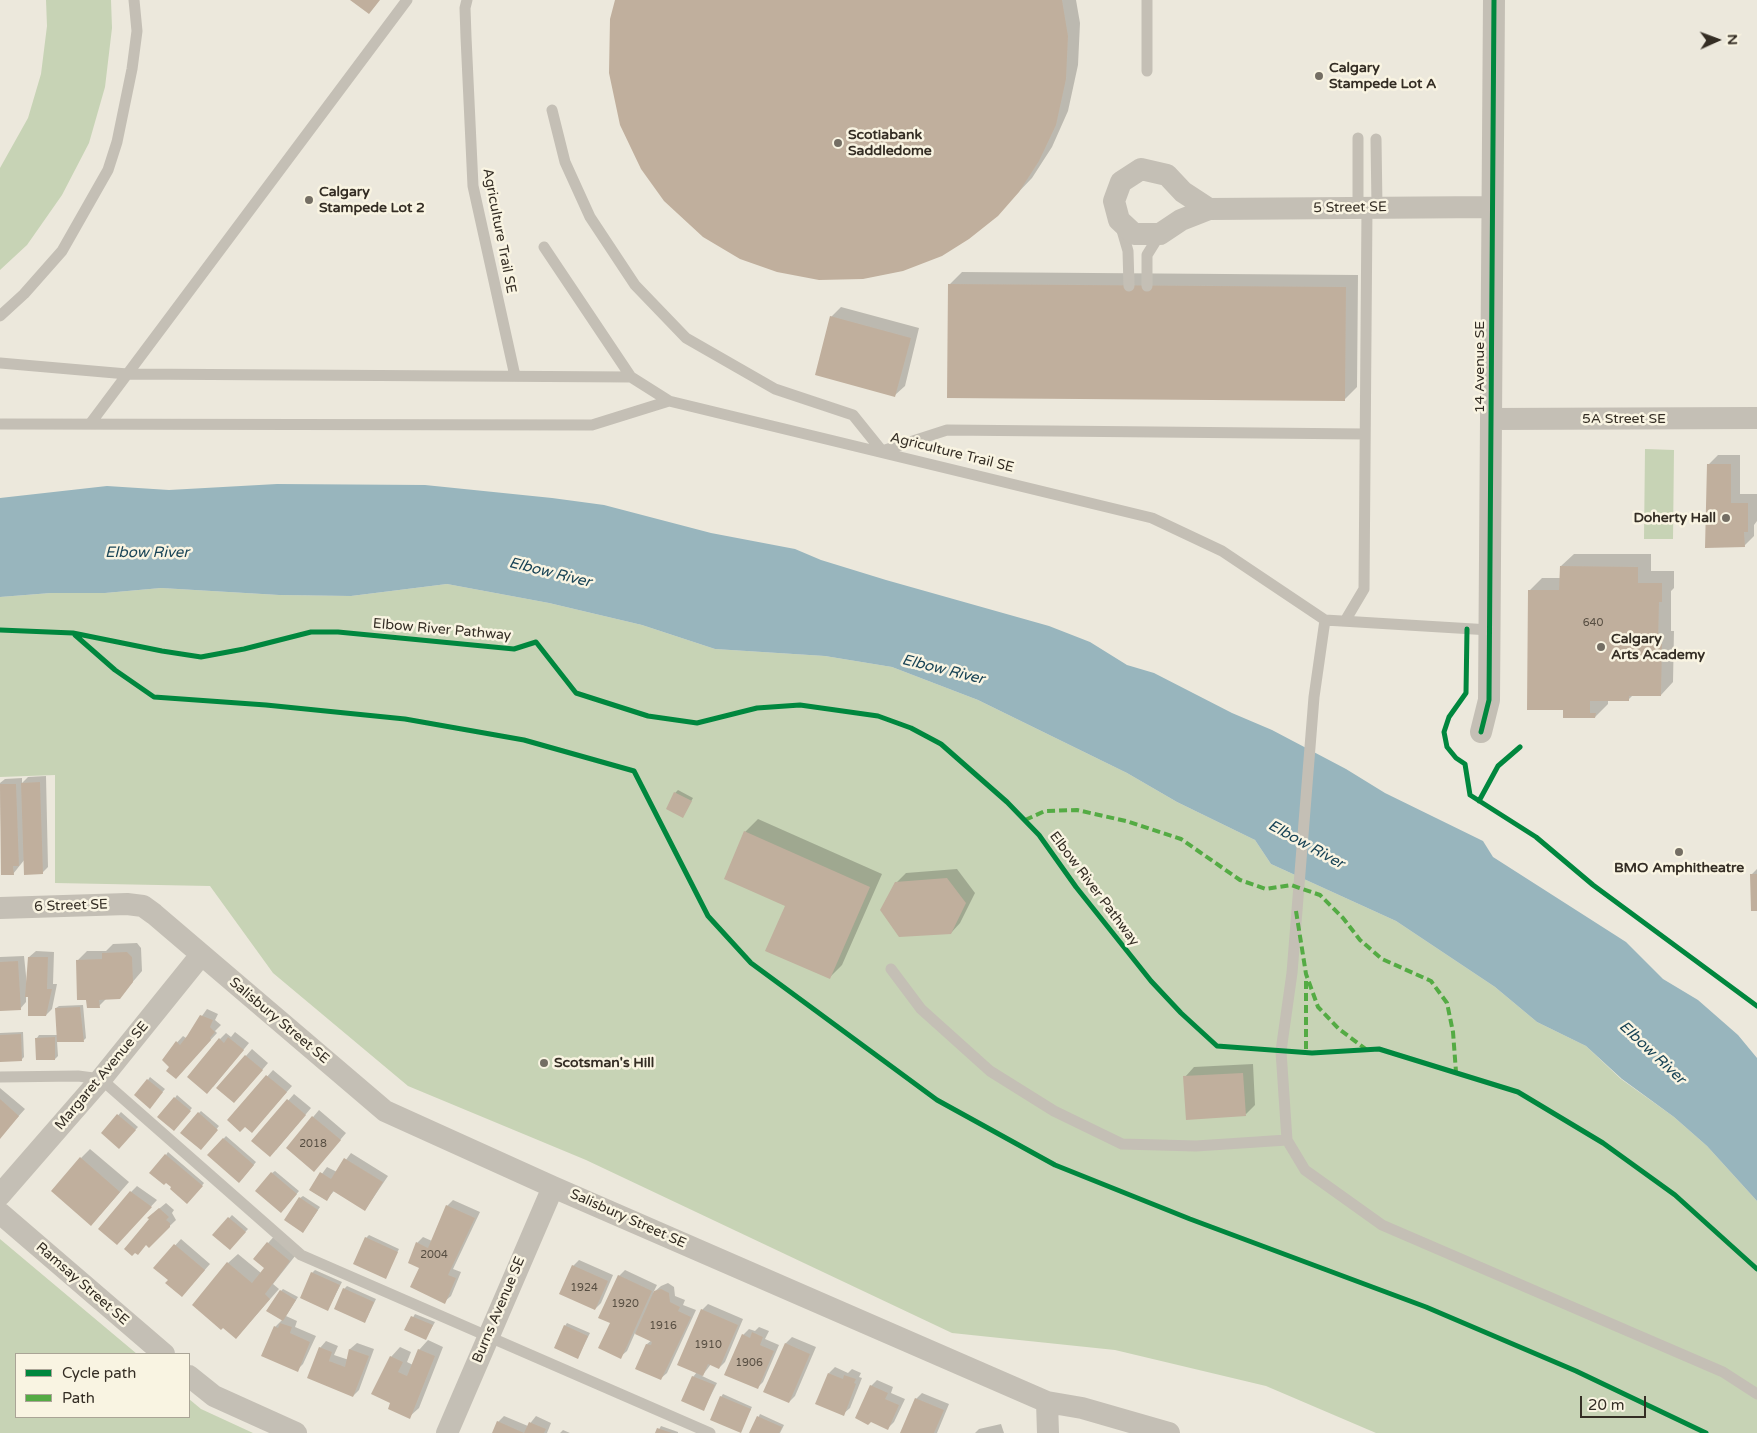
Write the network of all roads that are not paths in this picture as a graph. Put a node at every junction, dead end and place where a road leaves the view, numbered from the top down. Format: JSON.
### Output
{"nodes":[{"id":1,"x":134,"y":0,"type":"edge"},
{"id":2,"x":407,"y":0,"type":"edge"},
{"id":3,"x":467,"y":0,"type":"edge"},
{"id":4,"x":1147,"y":0,"type":"edge"},
{"id":5,"x":1494,"y":0,"type":"edge"},
{"id":6,"x":1147,"y":71,"type":"dead end"},
{"id":7,"x":552,"y":110,"type":"dead end"},
{"id":8,"x":1358,"y":138,"type":"dead end"},
{"id":9,"x":1376,"y":139,"type":"dead end"},
{"id":10,"x":1492,"y":207,"type":"junction"},
{"id":11,"x":1368,"y":208,"type":"junction"},
{"id":12,"x":1209,"y":209,"type":"junction"},
{"id":13,"x":1119,"y":220,"type":"junction"},
{"id":14,"x":1160,"y":234,"type":"junction"},
{"id":15,"x":544,"y":247,"type":"dead end"},
{"id":16,"x":1129,"y":286,"type":"dead end"},
{"id":17,"x":1147,"y":286,"type":"dead end"},
{"id":18,"x":0,"y":316,"type":"edge"},
{"id":19,"x":0,"y":363,"type":"edge"},
{"id":20,"x":127,"y":374,"type":"junction"},
{"id":21,"x":516,"y":376,"type":"junction"},
{"id":22,"x":632,"y":377,"type":"junction"},
{"id":23,"x":669,"y":401,"type":"junction"},
{"id":24,"x":1757,"y":418,"type":"edge"},
{"id":25,"x":1491,"y":419,"type":"junction"},
{"id":26,"x":0,"y":424,"type":"edge"},
{"id":27,"x":90,"y":424,"type":"junction"},
{"id":28,"x":1365,"y":434,"type":"junction"},
{"id":29,"x":882,"y":452,"type":"junction"},
{"id":30,"x":1325,"y":620,"type":"junction"},
{"id":31,"x":1346,"y":621,"type":"junction"},
{"id":32,"x":1490,"y":630,"type":"junction"},
{"id":33,"x":1481,"y":732,"type":"dead end"},
{"id":34,"x":143,"y":906,"type":"joint"},
{"id":35,"x":0,"y":908,"type":"edge"},
{"id":36,"x":201,"y":955,"type":"junction"},
{"id":37,"x":891,"y":969,"type":"dead end"},
{"id":38,"x":0,"y":1077,"type":"edge"},
{"id":39,"x":101,"y":1079,"type":"junction"},
{"id":40,"x":1287,"y":1140,"type":"junction"},
{"id":41,"x":553,"y":1187,"type":"junction"},
{"id":42,"x":0,"y":1195,"type":"edge"},
{"id":43,"x":0,"y":1213,"type":"edge"},
{"id":44,"x":487,"y":1337,"type":"junction"},
{"id":45,"x":163,"y":1353,"type":"edge"},
{"id":46,"x":190,"y":1377,"type":"edge"},
{"id":47,"x":1757,"y":1394,"type":"edge"},
{"id":48,"x":1047,"y":1402,"type":"junction"},
{"id":49,"x":296,"y":1433,"type":"edge"},
{"id":50,"x":447,"y":1433,"type":"edge"},
{"id":51,"x":710,"y":1433,"type":"edge"},
{"id":52,"x":1048,"y":1433,"type":"edge"},
{"id":53,"x":1169,"y":1433,"type":"edge"}],
"edges":[{"from":1,"to":18,"type":"lane"},
{"from":2,"to":20,"type":"lane"},
{"from":3,"to":21,"type":"lane","name":"Agriculture Trail SE"},
{"from":4,"to":6,"type":"lane"},
{"from":5,"to":10,"type":"street","name":"14 Avenue SE"},
{"from":7,"to":29,"type":"lane"},
{"from":8,"to":11,"type":"lane"},
{"from":9,"to":11,"type":"lane"},
{"from":10,"to":11,"type":"street","name":"5 Street SE"},
{"from":10,"to":25,"type":"street","name":"14 Avenue SE"},
{"from":11,"to":12,"type":"street","name":"5 Street SE"},
{"from":11,"to":28,"type":"lane"},
{"from":12,"to":13,"type":"street"},
{"from":12,"to":14,"type":"street","name":"5 Street SE"},
{"from":13,"to":14,"type":"street"},
{"from":13,"to":16,"type":"lane"},
{"from":14,"to":17,"type":"lane"},
{"from":15,"to":22,"type":"lane","name":"Agriculture Trail SE"},
{"from":19,"to":20,"type":"lane"},
{"from":20,"to":21,"type":"lane"},
{"from":20,"to":27,"type":"lane"},
{"from":21,"to":22,"type":"lane"},
{"from":22,"to":23,"type":"lane","name":"Agriculture Trail SE"},
{"from":23,"to":27,"type":"lane"},
{"from":23,"to":29,"type":"lane","name":"Agriculture Trail SE"},
{"from":24,"to":25,"type":"street","name":"5A Street SE"},
{"from":25,"to":32,"type":"street","name":"14 Avenue SE"},
{"from":26,"to":27,"type":"lane"},
{"from":28,"to":29,"type":"lane"},
{"from":28,"to":31,"type":"lane"},
{"from":29,"to":30,"type":"lane","name":"Agriculture Trail SE"},
{"from":30,"to":31,"type":"lane"},
{"from":30,"to":40,"type":"lane"},
{"from":31,"to":32,"type":"lane"},
{"from":32,"to":33,"type":"street","name":"14 Avenue SE"},
{"from":34,"to":35,"type":"street","name":"6 Street SE"},
{"from":34,"to":36,"type":"street","name":"Salisbury Street SE"},
{"from":36,"to":39,"type":"street","name":"Margaret Avenue SE"},
{"from":36,"to":41,"type":"street","name":"Salisbury Street SE"},
{"from":37,"to":40,"type":"lane"},
{"from":38,"to":39,"type":"lane"},
{"from":39,"to":42,"type":"street","name":"Margaret Avenue SE"},
{"from":39,"to":44,"type":"lane"},
{"from":40,"to":47,"type":"lane"},
{"from":41,"to":44,"type":"street","name":"Burns Avenue SE"},
{"from":41,"to":48,"type":"street","name":"Salisbury Street SE"},
{"from":43,"to":45,"type":"street","name":"Ramsay Street SE"},
{"from":44,"to":50,"type":"street","name":"Burns Avenue SE"},
{"from":44,"to":51,"type":"lane"},
{"from":46,"to":49,"type":"street"},
{"from":48,"to":52,"type":"street"},
{"from":48,"to":53,"type":"street","name":"Salisbury Street SE"}]}
